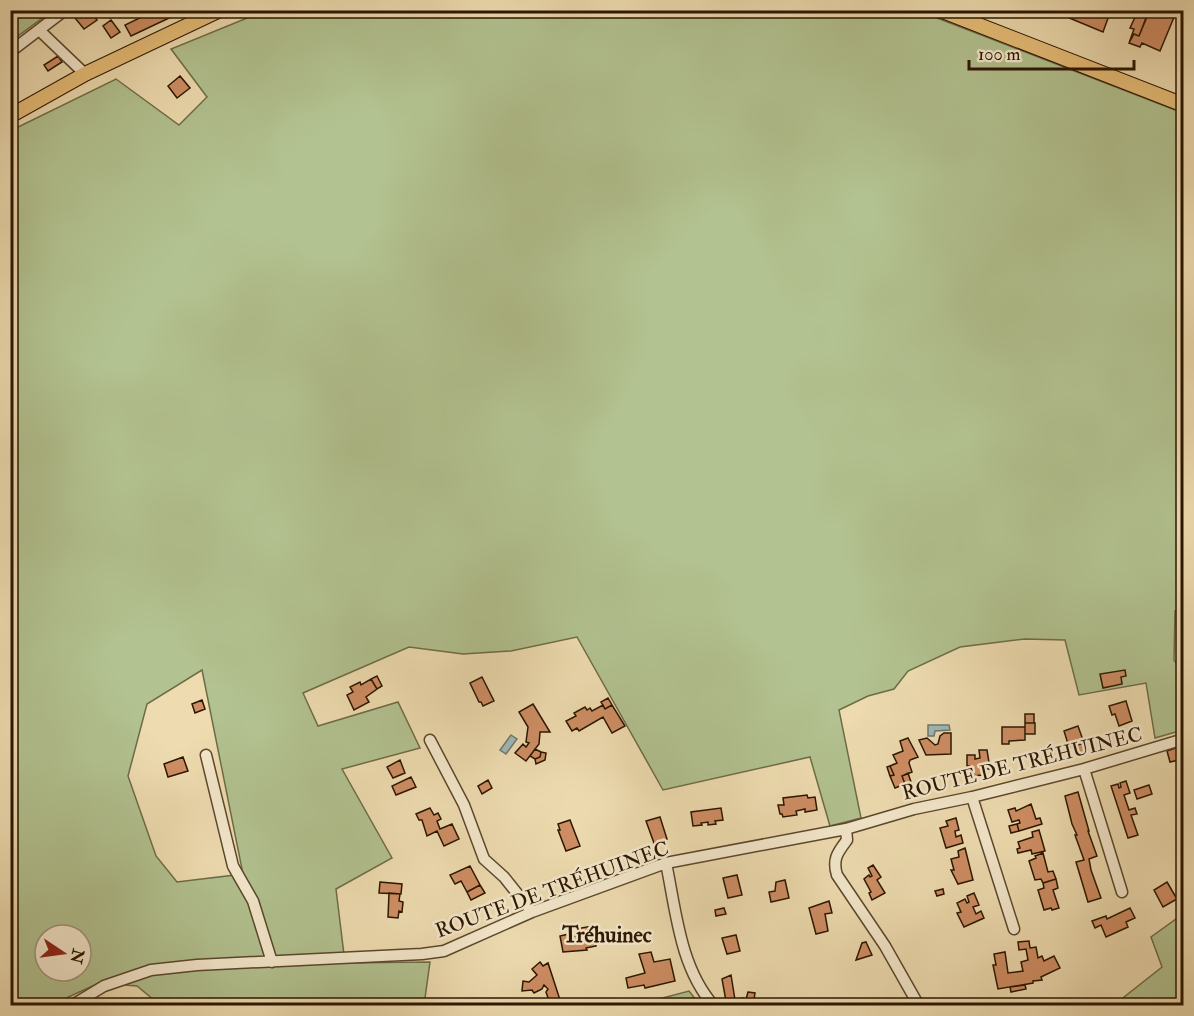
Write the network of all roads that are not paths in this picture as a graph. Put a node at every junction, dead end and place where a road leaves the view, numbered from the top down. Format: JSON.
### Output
{"nodes":[{"id":1,"x":65,"y":10,"type":"edge"},
{"id":2,"x":220,"y":10,"type":"edge"},
{"id":3,"x":940,"y":10,"type":"edge"},
{"id":4,"x":39,"y":30,"type":"junction"},
{"id":5,"x":10,"y":52,"type":"edge"},
{"id":6,"x":86,"y":74,"type":"junction"},
{"id":7,"x":1184,"y":105,"type":"edge"},
{"id":8,"x":10,"y":116,"type":"edge"},
{"id":9,"x":1184,"y":739,"type":"edge"},
{"id":10,"x":430,"y":740,"type":"dead end"},
{"id":11,"x":206,"y":755,"type":"dead end"},
{"id":12,"x":1084,"y":769,"type":"junction"},
{"id":13,"x":972,"y":797,"type":"junction"},
{"id":14,"x":846,"y":829,"type":"junction"},
{"id":15,"x":666,"y":863,"type":"junction"},
{"id":16,"x":1122,"y":892,"type":"dead end"},
{"id":17,"x":532,"y":912,"type":"junction"},
{"id":18,"x":1014,"y":929,"type":"dead end"},
{"id":19,"x":273,"y":962,"type":"junction"},
{"id":20,"x":71,"y":1005,"type":"edge"},
{"id":21,"x":714,"y":1005,"type":"edge"},
{"id":22,"x":919,"y":1005,"type":"edge"}],
"edges":[{"from":1,"to":4,"type":"street"},
{"from":2,"to":6,"type":"main road"},
{"from":3,"to":7,"type":"main road"},
{"from":4,"to":5,"type":"street"},
{"from":4,"to":6,"type":"street"},
{"from":6,"to":8,"type":"main road"},
{"from":9,"to":12,"type":"street","name":"ROUTE DE TRÉHUINEC"},
{"from":10,"to":17,"type":"street"},
{"from":11,"to":19,"type":"street"},
{"from":12,"to":13,"type":"street","name":"ROUTE DE TRÉHUINEC"},
{"from":12,"to":16,"type":"street"},
{"from":13,"to":14,"type":"street","name":"ROUTE DE TRÉHUINEC"},
{"from":13,"to":18,"type":"street"},
{"from":14,"to":15,"type":"street","name":"ROUTE DE TRÉHUINEC"},
{"from":14,"to":22,"type":"street"},
{"from":15,"to":17,"type":"street","name":"ROUTE DE TRÉHUINEC"},
{"from":15,"to":21,"type":"street"},
{"from":17,"to":19,"type":"street","name":"ROUTE DE TRÉHUINEC"},
{"from":19,"to":20,"type":"street","name":"ROUTE DE TRÉHUINEC"}]}
